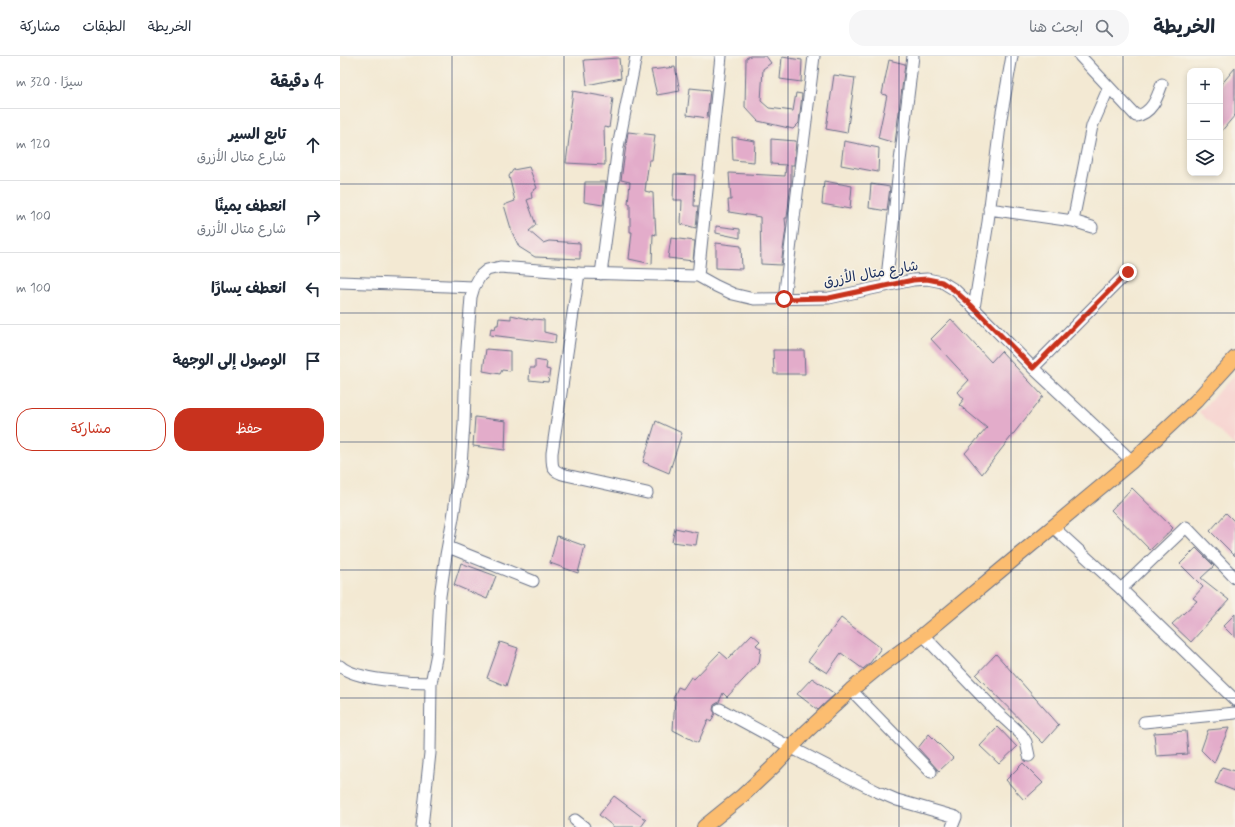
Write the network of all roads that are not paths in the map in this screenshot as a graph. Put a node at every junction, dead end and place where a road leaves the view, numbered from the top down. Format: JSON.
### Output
{"nodes":[{"id":1,"x":636,"y":56,"type":"edge"},
{"id":2,"x":721,"y":56,"type":"edge"},
{"id":3,"x":814,"y":56,"type":"edge"},
{"id":4,"x":913,"y":56,"type":"edge"},
{"id":5,"x":1012,"y":56,"type":"edge"},
{"id":6,"x":1080,"y":56,"type":"edge"},
{"id":7,"x":1162,"y":84,"type":"dead end"},
{"id":8,"x":1109,"y":87,"type":"junction"},
{"id":9,"x":990,"y":209,"type":"junction"},
{"id":10,"x":1073,"y":222,"type":"junction"},
{"id":11,"x":1092,"y":227,"type":"dead end"},
{"id":12,"x":1128,"y":272,"type":"dead end"},
{"id":13,"x":578,"y":273,"type":"junction"},
{"id":14,"x":601,"y":274,"type":"junction"},
{"id":15,"x":698,"y":276,"type":"junction"},
{"id":16,"x":340,"y":282,"type":"edge"},
{"id":17,"x":886,"y":286,"type":"junction"},
{"id":18,"x":474,"y":287,"type":"junction"},
{"id":19,"x":784,"y":299,"type":"junction"},
{"id":20,"x":974,"y":308,"type":"junction"},
{"id":21,"x":1235,"y":358,"type":"edge"},
{"id":22,"x":1033,"y":368,"type":"junction"},
{"id":23,"x":1132,"y":461,"type":"junction"},
{"id":24,"x":647,"y":492,"type":"dead end"},
{"id":25,"x":1052,"y":526,"type":"junction"},
{"id":26,"x":448,"y":547,"type":"junction"},
{"id":27,"x":1235,"y":578,"type":"edge"},
{"id":28,"x":534,"y":581,"type":"dead end"},
{"id":29,"x":1121,"y":589,"type":"junction"},
{"id":30,"x":923,"y":635,"type":"junction"},
{"id":31,"x":340,"y":666,"type":"edge"},
{"id":32,"x":431,"y":683,"type":"junction"},
{"id":33,"x":851,"y":690,"type":"junction"},
{"id":34,"x":1235,"y":700,"type":"edge"},
{"id":35,"x":720,"y":709,"type":"dead end"},
{"id":36,"x":1235,"y":713,"type":"edge"},
{"id":37,"x":1144,"y":722,"type":"dead end"},
{"id":38,"x":792,"y":748,"type":"junction"},
{"id":39,"x":1029,"y":756,"type":"dead end"},
{"id":40,"x":931,"y":772,"type":"dead end"},
{"id":41,"x":575,"y":820,"type":"dead end"},
{"id":42,"x":422,"y":827,"type":"edge"},
{"id":43,"x":584,"y":827,"type":"edge"},
{"id":44,"x":704,"y":827,"type":"edge"},
{"id":45,"x":952,"y":827,"type":"edge"}],
"edges":[{"from":1,"to":14,"type":"street"},
{"from":2,"to":15,"type":"street"},
{"from":3,"to":19,"type":"street"},
{"from":4,"to":17,"type":"street"},
{"from":5,"to":9,"type":"street"},
{"from":6,"to":8,"type":"street"},
{"from":7,"to":8,"type":"street"},
{"from":8,"to":10,"type":"street"},
{"from":9,"to":10,"type":"street"},
{"from":9,"to":20,"type":"street"},
{"from":10,"to":11,"type":"street"},
{"from":12,"to":22,"type":"street"},
{"from":13,"to":14,"type":"street"},
{"from":13,"to":18,"type":"street"},
{"from":13,"to":24,"type":"street"},
{"from":14,"to":15,"type":"street"},
{"from":15,"to":19,"type":"street","name":"شارع متال الأزرق"},
{"from":16,"to":18,"type":"street"},
{"from":17,"to":19,"type":"street","name":"شارع متال الأزرق"},
{"from":17,"to":20,"type":"street","name":"شارع متال الأزرق"},
{"from":18,"to":26,"type":"street"},
{"from":20,"to":22,"type":"street","name":"شارع متال الأزرق"},
{"from":21,"to":23,"type":"main road"},
{"from":22,"to":23,"type":"street","name":"شارع متال الأزرق"},
{"from":23,"to":25,"type":"main road"},
{"from":25,"to":29,"type":"street"},
{"from":25,"to":30,"type":"main road"},
{"from":26,"to":28,"type":"street"},
{"from":26,"to":32,"type":"street"},
{"from":27,"to":29,"type":"street"},
{"from":29,"to":34,"type":"street"},
{"from":30,"to":33,"type":"main road"},
{"from":30,"to":39,"type":"street"},
{"from":31,"to":32,"type":"street"},
{"from":32,"to":42,"type":"street"},
{"from":33,"to":38,"type":"main road"},
{"from":33,"to":40,"type":"street"},
{"from":35,"to":38,"type":"street"},
{"from":36,"to":37,"type":"street"},
{"from":38,"to":44,"type":"main road"},
{"from":38,"to":45,"type":"street"},
{"from":41,"to":43,"type":"street"}]}
